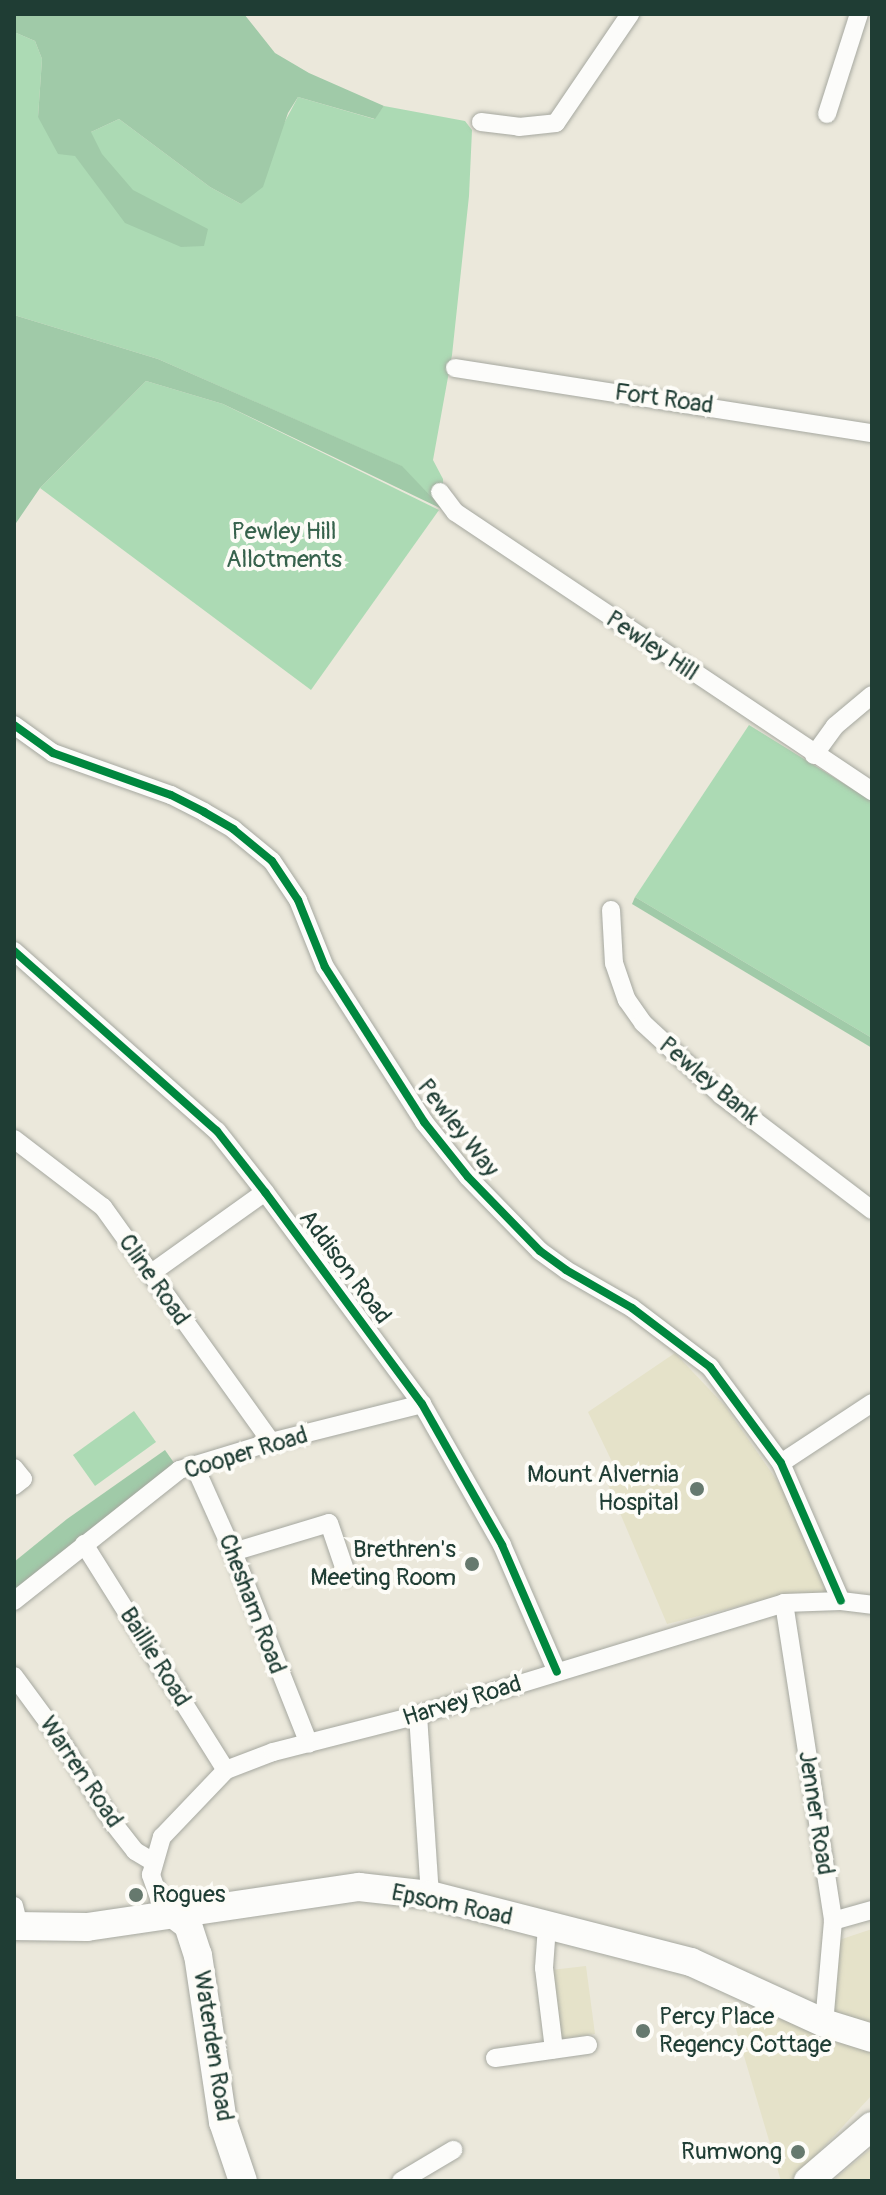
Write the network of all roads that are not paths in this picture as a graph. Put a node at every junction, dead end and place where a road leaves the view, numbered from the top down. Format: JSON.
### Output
{"nodes":[{"id":1,"x":630,"y":14,"type":"edge"},
{"id":2,"x":859,"y":14,"type":"edge"},
{"id":3,"x":827,"y":114,"type":"dead end"},
{"id":4,"x":481,"y":122,"type":"dead end"},
{"id":5,"x":455,"y":368,"type":"dead end"},
{"id":6,"x":872,"y":433,"type":"edge"},
{"id":7,"x":440,"y":492,"type":"dead end"},
{"id":8,"x":872,"y":695,"type":"edge"},
{"id":9,"x":14,"y":725,"type":"edge"},
{"id":10,"x":814,"y":755,"type":"junction"},
{"id":11,"x":872,"y":791,"type":"edge"},
{"id":12,"x":611,"y":910,"type":"dead end"},
{"id":13,"x":14,"y":951,"type":"edge"},
{"id":14,"x":14,"y":1139,"type":"edge"},
{"id":15,"x":265,"y":1192,"type":"junction"},
{"id":16,"x":872,"y":1210,"type":"edge"},
{"id":17,"x":150,"y":1274,"type":"junction"},
{"id":18,"x":872,"y":1403,"type":"edge"},
{"id":19,"x":422,"y":1404,"type":"junction"},
{"id":20,"x":271,"y":1442,"type":"junction"},
{"id":21,"x":781,"y":1463,"type":"junction"},
{"id":22,"x":194,"y":1465,"type":"junction"},
{"id":23,"x":14,"y":1468,"type":"edge"},
{"id":24,"x":14,"y":1486,"type":"edge"},
{"id":25,"x":84,"y":1544,"type":"junction"},
{"id":26,"x":233,"y":1552,"type":"junction"},
{"id":27,"x":347,"y":1576,"type":"dead end"},
{"id":28,"x":14,"y":1601,"type":"edge"},
{"id":29,"x":841,"y":1601,"type":"junction"},
{"id":30,"x":784,"y":1603,"type":"junction"},
{"id":31,"x":872,"y":1605,"type":"edge"},
{"id":32,"x":557,"y":1672,"type":"junction"},
{"id":33,"x":14,"y":1676,"type":"edge"},
{"id":34,"x":418,"y":1715,"type":"junction"},
{"id":35,"x":309,"y":1744,"type":"junction"},
{"id":36,"x":226,"y":1770,"type":"junction"},
{"id":37,"x":153,"y":1862,"type":"junction"},
{"id":38,"x":430,"y":1895,"type":"junction"},
{"id":39,"x":872,"y":1910,"type":"edge"},
{"id":40,"x":171,"y":1917,"type":"junction"},
{"id":41,"x":16,"y":1919,"type":"edge"},
{"id":42,"x":833,"y":1921,"type":"junction"},
{"id":43,"x":547,"y":1926,"type":"junction"},
{"id":44,"x":824,"y":2023,"type":"junction"},
{"id":45,"x":872,"y":2038,"type":"edge"},
{"id":46,"x":588,"y":2045,"type":"dead end"},
{"id":47,"x":554,"y":2049,"type":"junction"},
{"id":48,"x":495,"y":2058,"type":"dead end"},
{"id":49,"x":872,"y":2126,"type":"edge"},
{"id":50,"x":453,"y":2150,"type":"dead end"},
{"id":51,"x":243,"y":2181,"type":"edge"},
{"id":52,"x":401,"y":2181,"type":"edge"},
{"id":53,"x":808,"y":2181,"type":"edge"}],
"edges":[{"from":1,"to":4,"type":"street"},
{"from":2,"to":3,"type":"street"},
{"from":5,"to":6,"type":"street","name":"Fort Road"},
{"from":7,"to":10,"type":"street","name":"Pewley Hill"},
{"from":8,"to":10,"type":"street"},
{"from":9,"to":21,"type":"street","name":"Pewley Way"},
{"from":10,"to":11,"type":"street","name":"Pewley Hill"},
{"from":12,"to":16,"type":"street","name":"Pewley Bank"},
{"from":13,"to":15,"type":"street","name":"Addison Road"},
{"from":14,"to":17,"type":"street","name":"Cline Road"},
{"from":15,"to":17,"type":"street"},
{"from":15,"to":19,"type":"street","name":"Addison Road"},
{"from":17,"to":20,"type":"street","name":"Cline Road"},
{"from":18,"to":21,"type":"street"},
{"from":19,"to":20,"type":"street","name":"Cooper Road"},
{"from":19,"to":32,"type":"street","name":"Addison Road"},
{"from":20,"to":22,"type":"street","name":"Cooper Road"},
{"from":21,"to":29,"type":"street","name":"Pewley Way"},
{"from":22,"to":25,"type":"street","name":"Cooper Road"},
{"from":22,"to":26,"type":"street","name":"Chesham Road"},
{"from":23,"to":24,"type":"street"},
{"from":25,"to":28,"type":"street","name":"Cooper Road"},
{"from":25,"to":36,"type":"street","name":"Baillie Road"},
{"from":26,"to":27,"type":"street"},
{"from":26,"to":35,"type":"street","name":"Chesham Road"},
{"from":29,"to":30,"type":"street","name":"Harvey Road"},
{"from":29,"to":31,"type":"street","name":"Harvey Road"},
{"from":30,"to":32,"type":"street","name":"Harvey Road"},
{"from":30,"to":42,"type":"street","name":"Jenner Road"},
{"from":32,"to":34,"type":"street","name":"Harvey Road"},
{"from":33,"to":37,"type":"street","name":"Warren Road"},
{"from":34,"to":35,"type":"street","name":"Harvey Road"},
{"from":34,"to":38,"type":"street"},
{"from":35,"to":36,"type":"street","name":"Harvey Road"},
{"from":36,"to":37,"type":"street","name":"Harvey Road"},
{"from":37,"to":40,"type":"street"},
{"from":38,"to":40,"type":"main road","name":"Epsom Road"},
{"from":38,"to":43,"type":"main road","name":"Epsom Road"},
{"from":39,"to":42,"type":"street"},
{"from":40,"to":41,"type":"main road","name":"Epsom Road"},
{"from":40,"to":51,"type":"main road","name":"Waterden Road"},
{"from":42,"to":44,"type":"street","name":"Jenner Road"},
{"from":43,"to":44,"type":"main road","name":"Epsom Road"},
{"from":43,"to":47,"type":"street"},
{"from":44,"to":45,"type":"main road","name":"Epsom Road"},
{"from":46,"to":47,"type":"street"},
{"from":47,"to":48,"type":"street"},
{"from":49,"to":53,"type":"main road"},
{"from":50,"to":52,"type":"street"}]}
